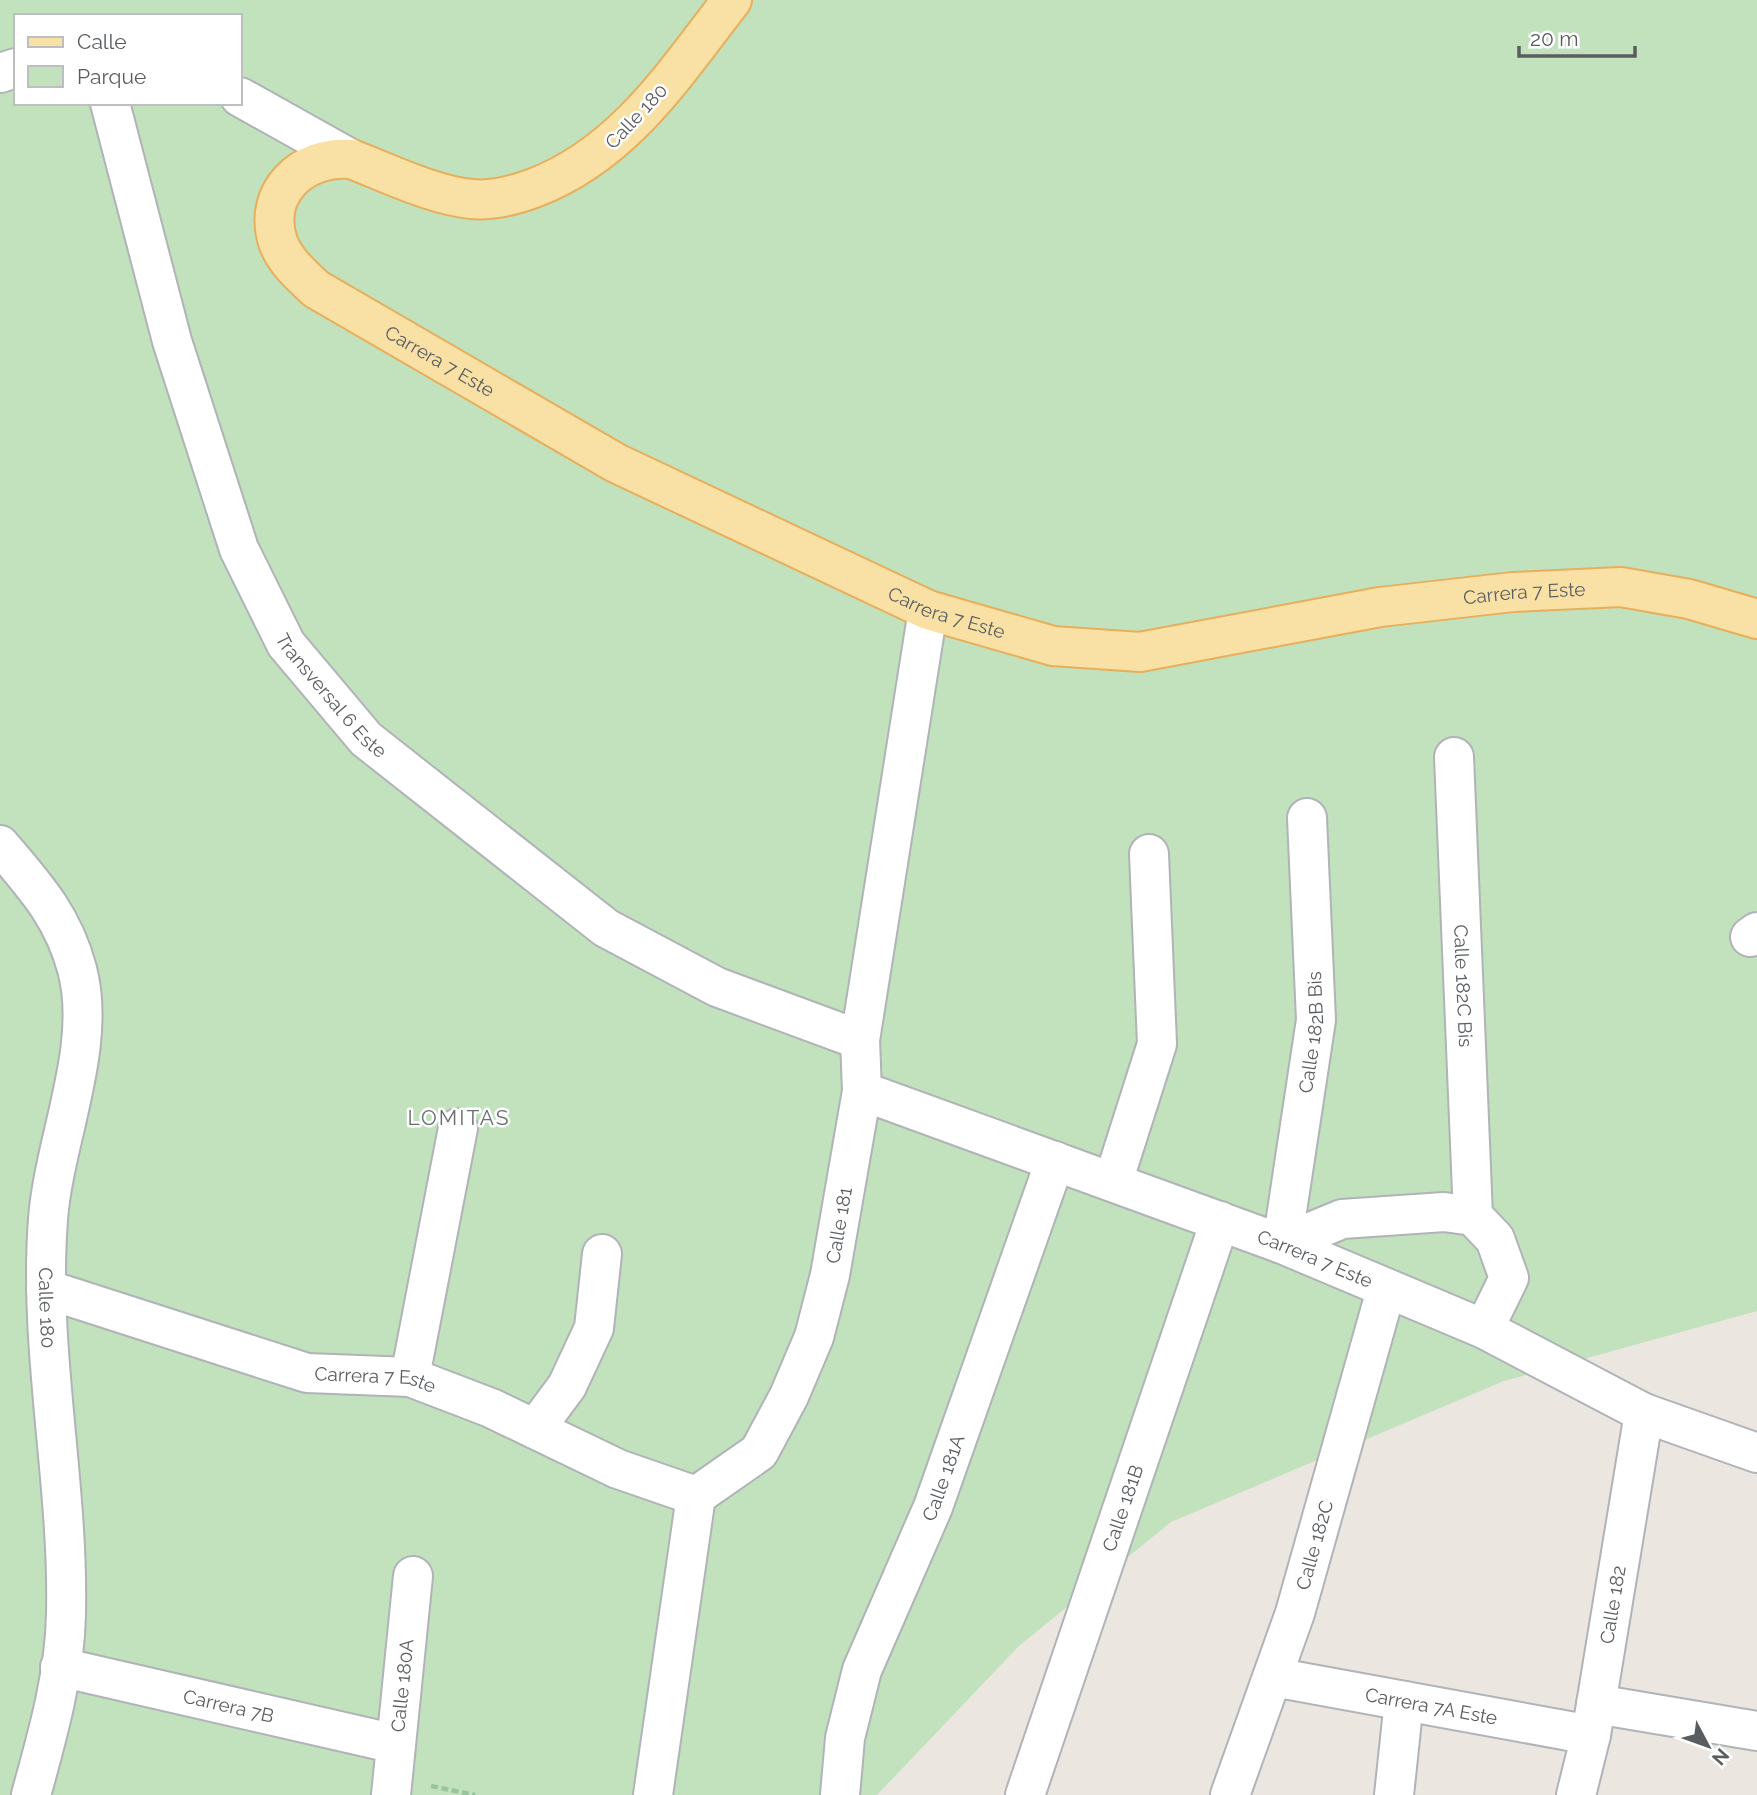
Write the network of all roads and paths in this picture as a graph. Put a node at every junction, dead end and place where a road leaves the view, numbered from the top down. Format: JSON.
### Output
{"nodes":[{"id":1,"x":732,"y":0,"type":"edge"},
{"id":2,"x":242,"y":98,"type":"edge"},
{"id":3,"x":111,"y":105,"type":"edge"},
{"id":4,"x":351,"y":159,"type":"junction"},
{"id":5,"x":283,"y":190,"type":"joint"},
{"id":6,"x":928,"y":610,"type":"junction"},
{"id":7,"x":1757,"y":619,"type":"edge"},
{"id":8,"x":1454,"y":757,"type":"dead end"},
{"id":9,"x":1307,"y":818,"type":"dead end"},
{"id":10,"x":0,"y":845,"type":"edge"},
{"id":11,"x":1149,"y":854,"type":"dead end"},
{"id":12,"x":860,"y":1040,"type":"junction"},
{"id":13,"x":862,"y":1091,"type":"junction"},
{"id":14,"x":458,"y":1128,"type":"dead end"},
{"id":15,"x":1055,"y":1161,"type":"junction"},
{"id":16,"x":1112,"y":1182,"type":"junction"},
{"id":17,"x":1473,"y":1216,"type":"junction"},
{"id":18,"x":1220,"y":1221,"type":"junction"},
{"id":19,"x":1282,"y":1244,"type":"junction"},
{"id":20,"x":602,"y":1254,"type":"dead end"},
{"id":21,"x":46,"y":1289,"type":"junction"},
{"id":22,"x":1386,"y":1290,"type":"junction"},
{"id":23,"x":1484,"y":1329,"type":"junction"},
{"id":24,"x":411,"y":1377,"type":"junction"},
{"id":25,"x":1644,"y":1413,"type":"junction"},
{"id":26,"x":535,"y":1429,"type":"junction"},
{"id":27,"x":1757,"y":1452,"type":"edge"},
{"id":28,"x":695,"y":1496,"type":"junction"},
{"id":29,"x":413,"y":1576,"type":"dead end"},
{"id":30,"x":60,"y":1667,"type":"junction"},
{"id":31,"x":1273,"y":1677,"type":"junction"},
{"id":32,"x":1404,"y":1701,"type":"junction"},
{"id":33,"x":1594,"y":1719,"type":"junction"},
{"id":34,"x":1757,"y":1731,"type":"edge"},
{"id":35,"x":396,"y":1744,"type":"junction"},
{"id":36,"x":31,"y":1795,"type":"edge"},
{"id":37,"x":391,"y":1795,"type":"edge"},
{"id":38,"x":653,"y":1795,"type":"edge"},
{"id":39,"x":840,"y":1795,"type":"edge"},
{"id":40,"x":1025,"y":1795,"type":"edge"},
{"id":41,"x":1230,"y":1795,"type":"edge"},
{"id":42,"x":1394,"y":1795,"type":"edge"},
{"id":43,"x":1576,"y":1795,"type":"edge"}],
"edges":[{"from":1,"to":4,"type":"main road","name":"Calle 180"},
{"from":2,"to":4,"type":"street","name":"Calle 180"},
{"from":3,"to":12,"type":"street","name":"Transversal 6 Este"},
{"from":4,"to":5,"type":"main road","name":"Calle 180"},
{"from":5,"to":6,"type":"main road","name":"Carrera 7 Este"},
{"from":6,"to":7,"type":"main road","name":"Carrera 7 Este"},
{"from":6,"to":12,"type":"street","name":"Calle 181"},
{"from":8,"to":17,"type":"street","name":"Calle 182C Bis"},
{"from":9,"to":19,"type":"street","name":"Calle 182B Bis"},
{"from":10,"to":21,"type":"street","name":"Calle 180"},
{"from":11,"to":16,"type":"street"},
{"from":12,"to":13,"type":"street","name":"Calle 181"},
{"from":13,"to":15,"type":"street","name":"Carrera 7 Este"},
{"from":13,"to":28,"type":"street","name":"Calle 181"},
{"from":14,"to":24,"type":"street"},
{"from":15,"to":16,"type":"street","name":"Carrera 7 Este"},
{"from":15,"to":39,"type":"street","name":"Calle 181A"},
{"from":16,"to":18,"type":"street","name":"Carrera 7 Este"},
{"from":17,"to":19,"type":"street"},
{"from":17,"to":23,"type":"street"},
{"from":18,"to":19,"type":"street","name":"Carrera 7 Este"},
{"from":18,"to":40,"type":"street","name":"Calle 181B"},
{"from":19,"to":22,"type":"street","name":"Carrera 7 Este"},
{"from":20,"to":26,"type":"street"},
{"from":21,"to":24,"type":"street","name":"Carrera 7 Este"},
{"from":21,"to":30,"type":"street","name":"Calle 180"},
{"from":22,"to":23,"type":"street","name":"Carrera 7 Este"},
{"from":22,"to":31,"type":"street","name":"Calle 182C"},
{"from":23,"to":25,"type":"street","name":"Carrera 7 Este"},
{"from":24,"to":26,"type":"street","name":"Carrera 7 Este"},
{"from":25,"to":27,"type":"street","name":"Carrera 7 Este"},
{"from":25,"to":33,"type":"street","name":"Calle 182"},
{"from":26,"to":28,"type":"street","name":"Carrera 7 Este"},
{"from":28,"to":38,"type":"street"},
{"from":29,"to":35,"type":"street","name":"Calle 180A"},
{"from":30,"to":35,"type":"street","name":"Carrera 7B"},
{"from":30,"to":36,"type":"street","name":"Calle 180"},
{"from":31,"to":32,"type":"street","name":"Carrera 7A Este"},
{"from":31,"to":41,"type":"street","name":"Calle 182C"},
{"from":32,"to":33,"type":"street","name":"Carrera 7A Este"},
{"from":32,"to":42,"type":"street"},
{"from":33,"to":34,"type":"street","name":"Carrera 7A Este"},
{"from":33,"to":43,"type":"street","name":"Calle 182"},
{"from":35,"to":37,"type":"street","name":"Calle 180A"}]}
